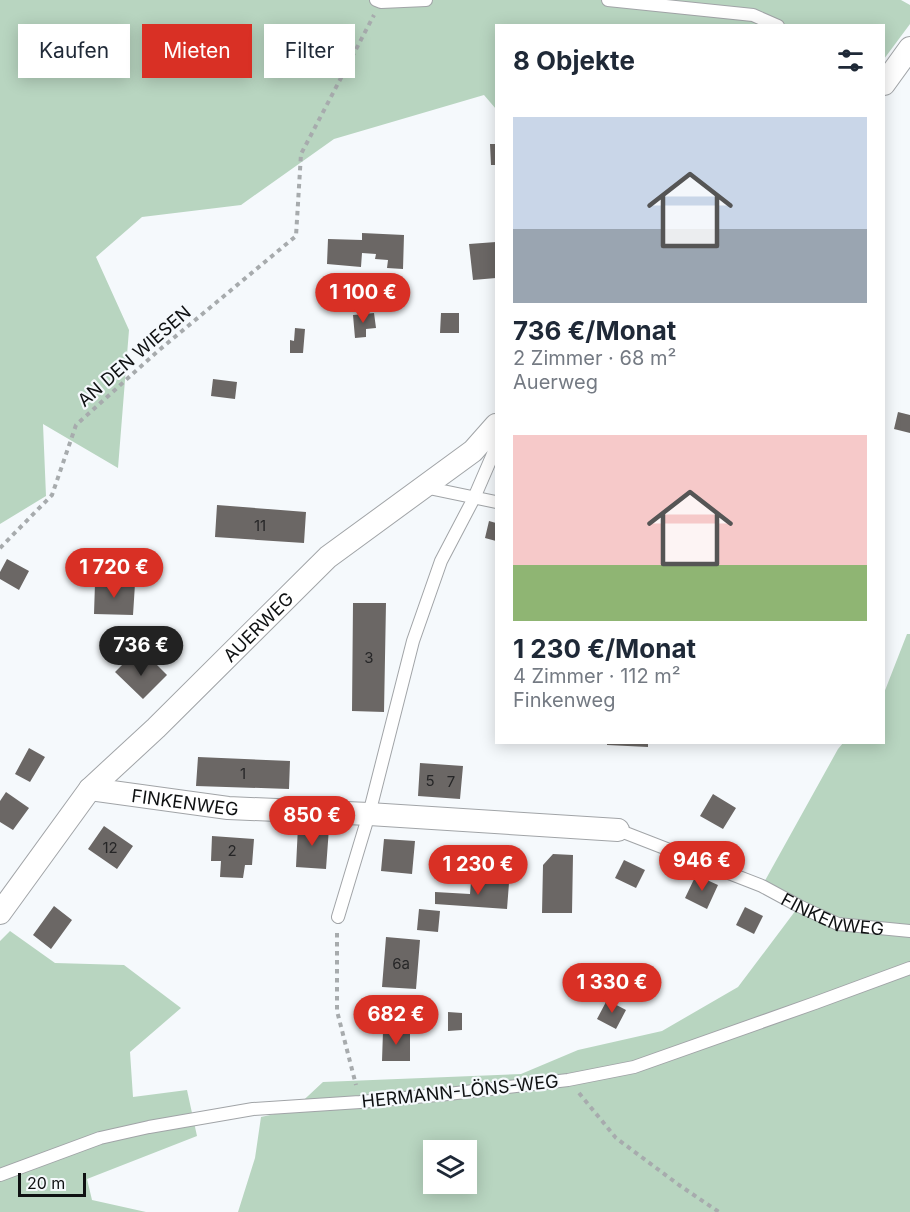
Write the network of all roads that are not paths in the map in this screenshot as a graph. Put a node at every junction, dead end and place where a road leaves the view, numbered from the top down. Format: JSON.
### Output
{"nodes":[{"id":1,"x":426,"y":0,"type":"edge"},
{"id":2,"x":608,"y":0,"type":"edge"},
{"id":3,"x":378,"y":1,"type":"edge"},
{"id":4,"x":773,"y":24,"type":"edge"},
{"id":5,"x":910,"y":48,"type":"edge"},
{"id":6,"x":886,"y":75,"type":"edge"},
{"id":7,"x":495,"y":426,"type":"edge"},
{"id":8,"x":495,"y":441,"type":"edge"},
{"id":9,"x":423,"y":487,"type":"junction"},
{"id":10,"x":474,"y":498,"type":"junction"},
{"id":11,"x":495,"y":502,"type":"edge"},
{"id":12,"x":90,"y":789,"type":"junction"},
{"id":13,"x":369,"y":814,"type":"junction"},
{"id":14,"x":618,"y":830,"type":"joint"},
{"id":15,"x":0,"y":913,"type":"edge"},
{"id":16,"x":338,"y":917,"type":"road end"},
{"id":17,"x":910,"y":932,"type":"edge"},
{"id":18,"x":910,"y":968,"type":"edge"},
{"id":19,"x":0,"y":1175,"type":"edge"}],
"edges":[{"from":1,"to":3,"type":"lane"},
{"from":2,"to":4,"type":"lane"},
{"from":5,"to":6,"type":"street"},
{"from":7,"to":9,"type":"street","name":"AUERWEG"},
{"from":8,"to":10,"type":"lane"},
{"from":9,"to":10,"type":"lane"},
{"from":9,"to":12,"type":"street","name":"AUERWEG"},
{"from":10,"to":11,"type":"lane"},
{"from":10,"to":13,"type":"lane"},
{"from":12,"to":13,"type":"street","name":"FINKENWEG"},
{"from":12,"to":15,"type":"street","name":"AUERWEG"},
{"from":13,"to":14,"type":"street","name":"FINKENWEG"},
{"from":13,"to":16,"type":"lane"},
{"from":14,"to":17,"type":"lane","name":"FINKENWEG"},
{"from":18,"to":19,"type":"lane","name":"HERMANN-LÖNS-WEG"}]}
